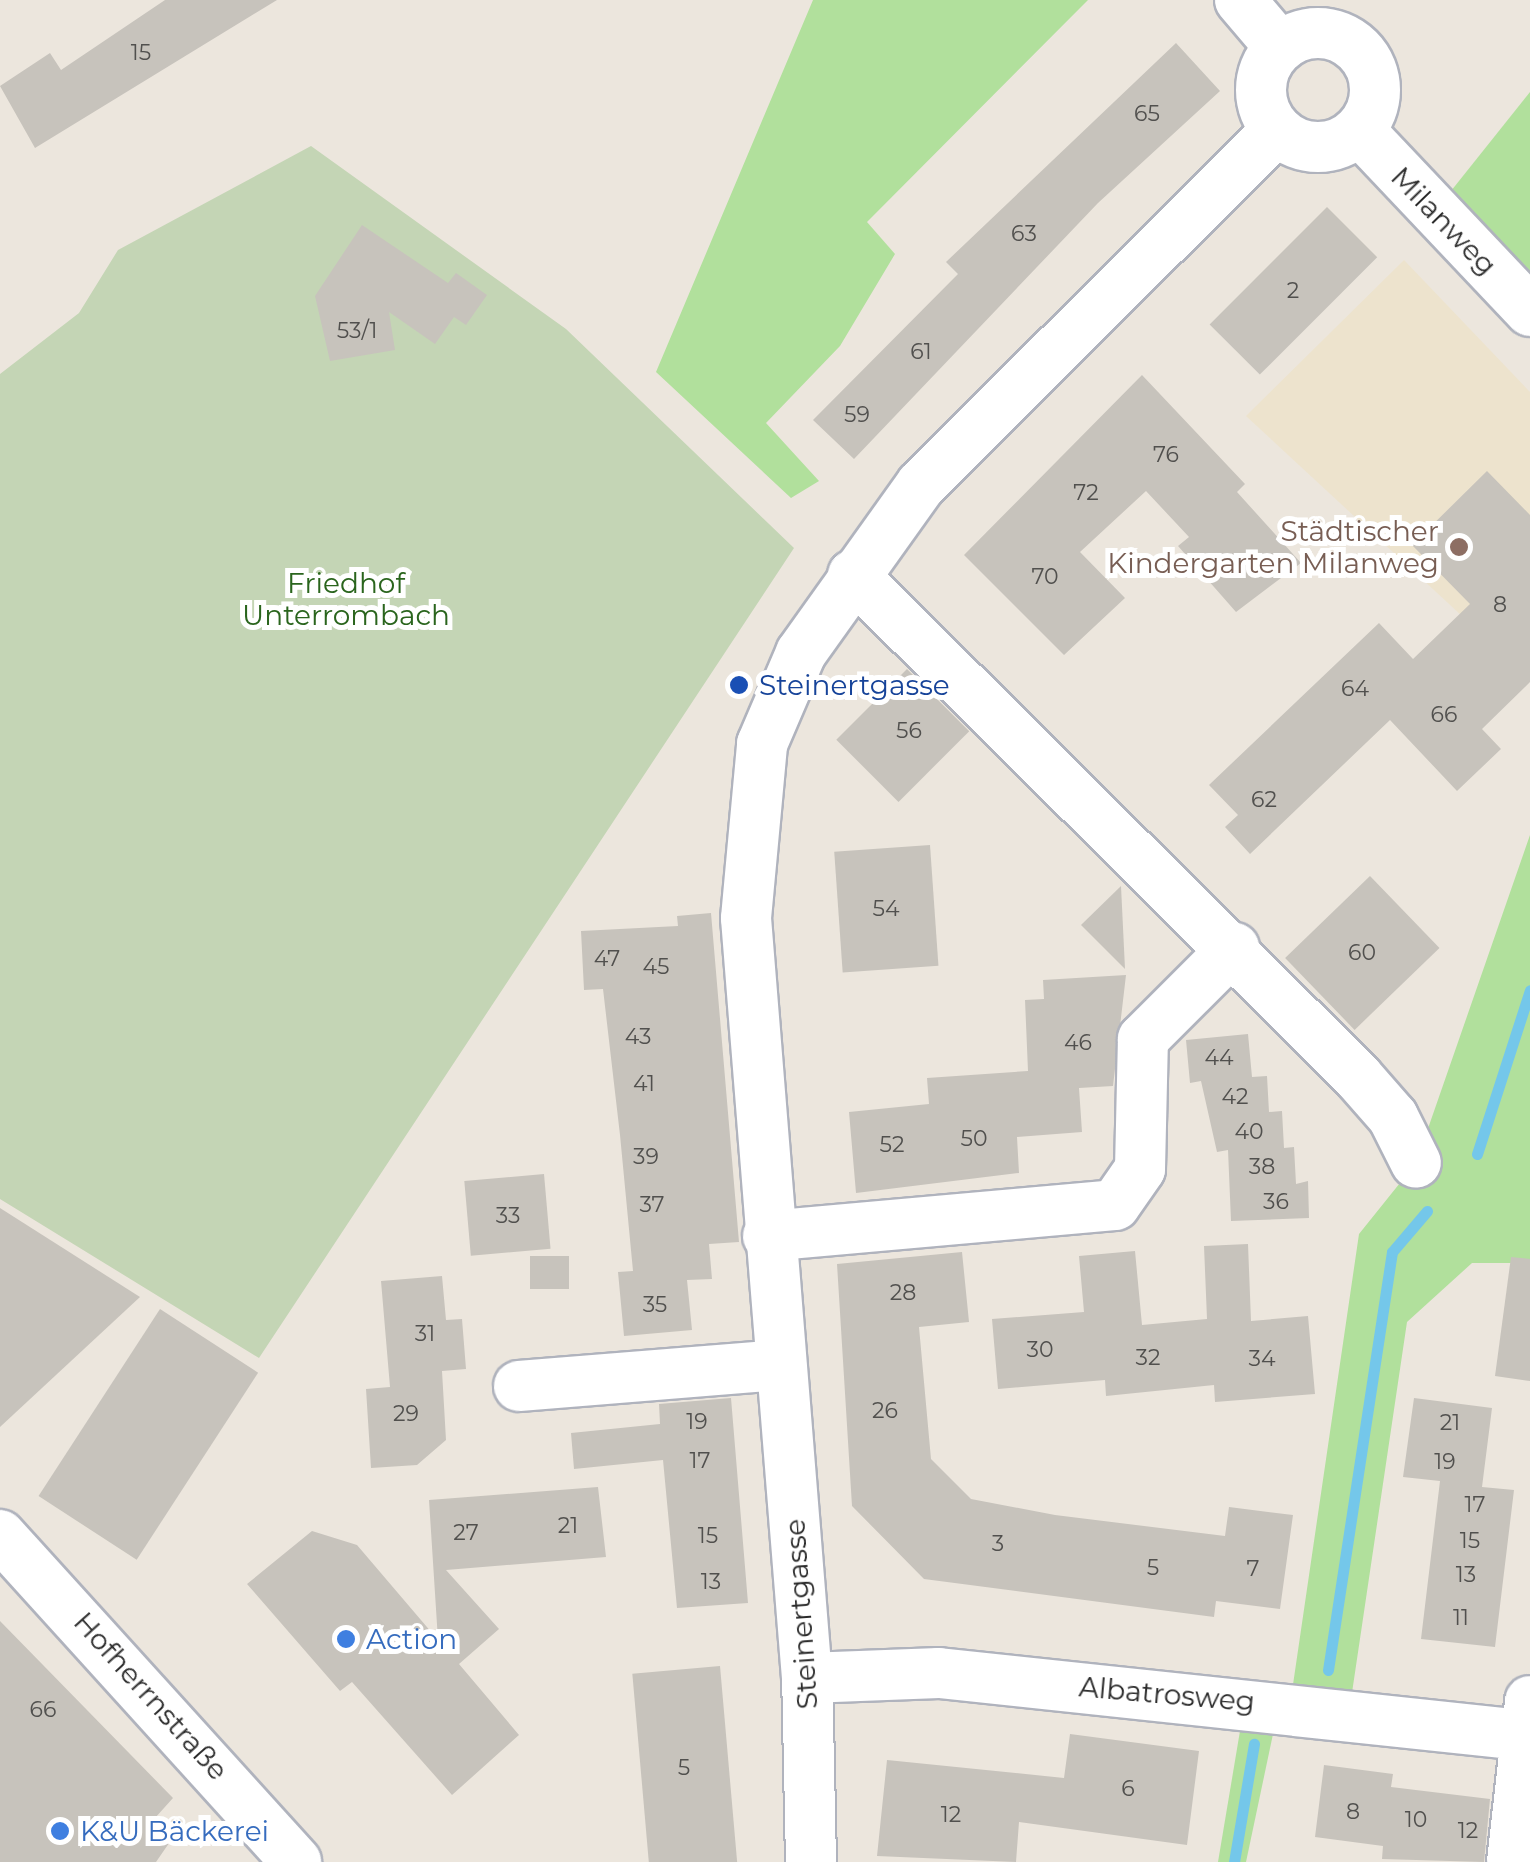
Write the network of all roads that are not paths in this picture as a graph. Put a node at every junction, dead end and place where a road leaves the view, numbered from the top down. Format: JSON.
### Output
{"nodes":[{"id":1,"x":1240,"y":0,"type":"edge"},
{"id":2,"x":1280,"y":47,"type":"junction"},
{"id":3,"x":1276,"y":130,"type":"junction"},
{"id":4,"x":1359,"y":130,"type":"junction"},
{"id":5,"x":1530,"y":311,"type":"edge"},
{"id":6,"x":853,"y":575,"type":"junction"},
{"id":7,"x":1234,"y":948,"type":"junction"},
{"id":8,"x":1416,"y":1164,"type":"dead end"},
{"id":9,"x":768,"y":1236,"type":"junction"},
{"id":10,"x":781,"y":1365,"type":"junction"},
{"id":11,"x":519,"y":1386,"type":"dead end"},
{"id":12,"x":0,"y":1535,"type":"edge"},
{"id":13,"x":807,"y":1678,"type":"junction"},
{"id":14,"x":1529,"y":1724,"type":"edge"},
{"id":15,"x":296,"y":1862,"type":"edge"},
{"id":16,"x":811,"y":1862,"type":"edge"},
{"id":17,"x":1512,"y":1862,"type":"edge"}],
"edges":[{"from":1,"to":2,"type":"street"},
{"from":2,"to":3,"type":"street"},
{"from":2,"to":4,"type":"street"},
{"from":3,"to":4,"type":"street"},
{"from":3,"to":6,"type":"street","name":"Steinertgasse"},
{"from":4,"to":5,"type":"street","name":"Milanweg"},
{"from":6,"to":7,"type":"street"},
{"from":6,"to":9,"type":"street","name":"Steinertgasse"},
{"from":7,"to":8,"type":"street"},
{"from":7,"to":9,"type":"street"},
{"from":9,"to":10,"type":"street","name":"Steinertgasse"},
{"from":10,"to":11,"type":"street"},
{"from":10,"to":13,"type":"street","name":"Steinertgasse"},
{"from":12,"to":15,"type":"street","name":"Hofherrnstraße"},
{"from":13,"to":14,"type":"street","name":"Albatrosweg"},
{"from":13,"to":16,"type":"street","name":"Steinertgasse"},
{"from":14,"to":17,"type":"street","name":"Albatrosweg"}]}
